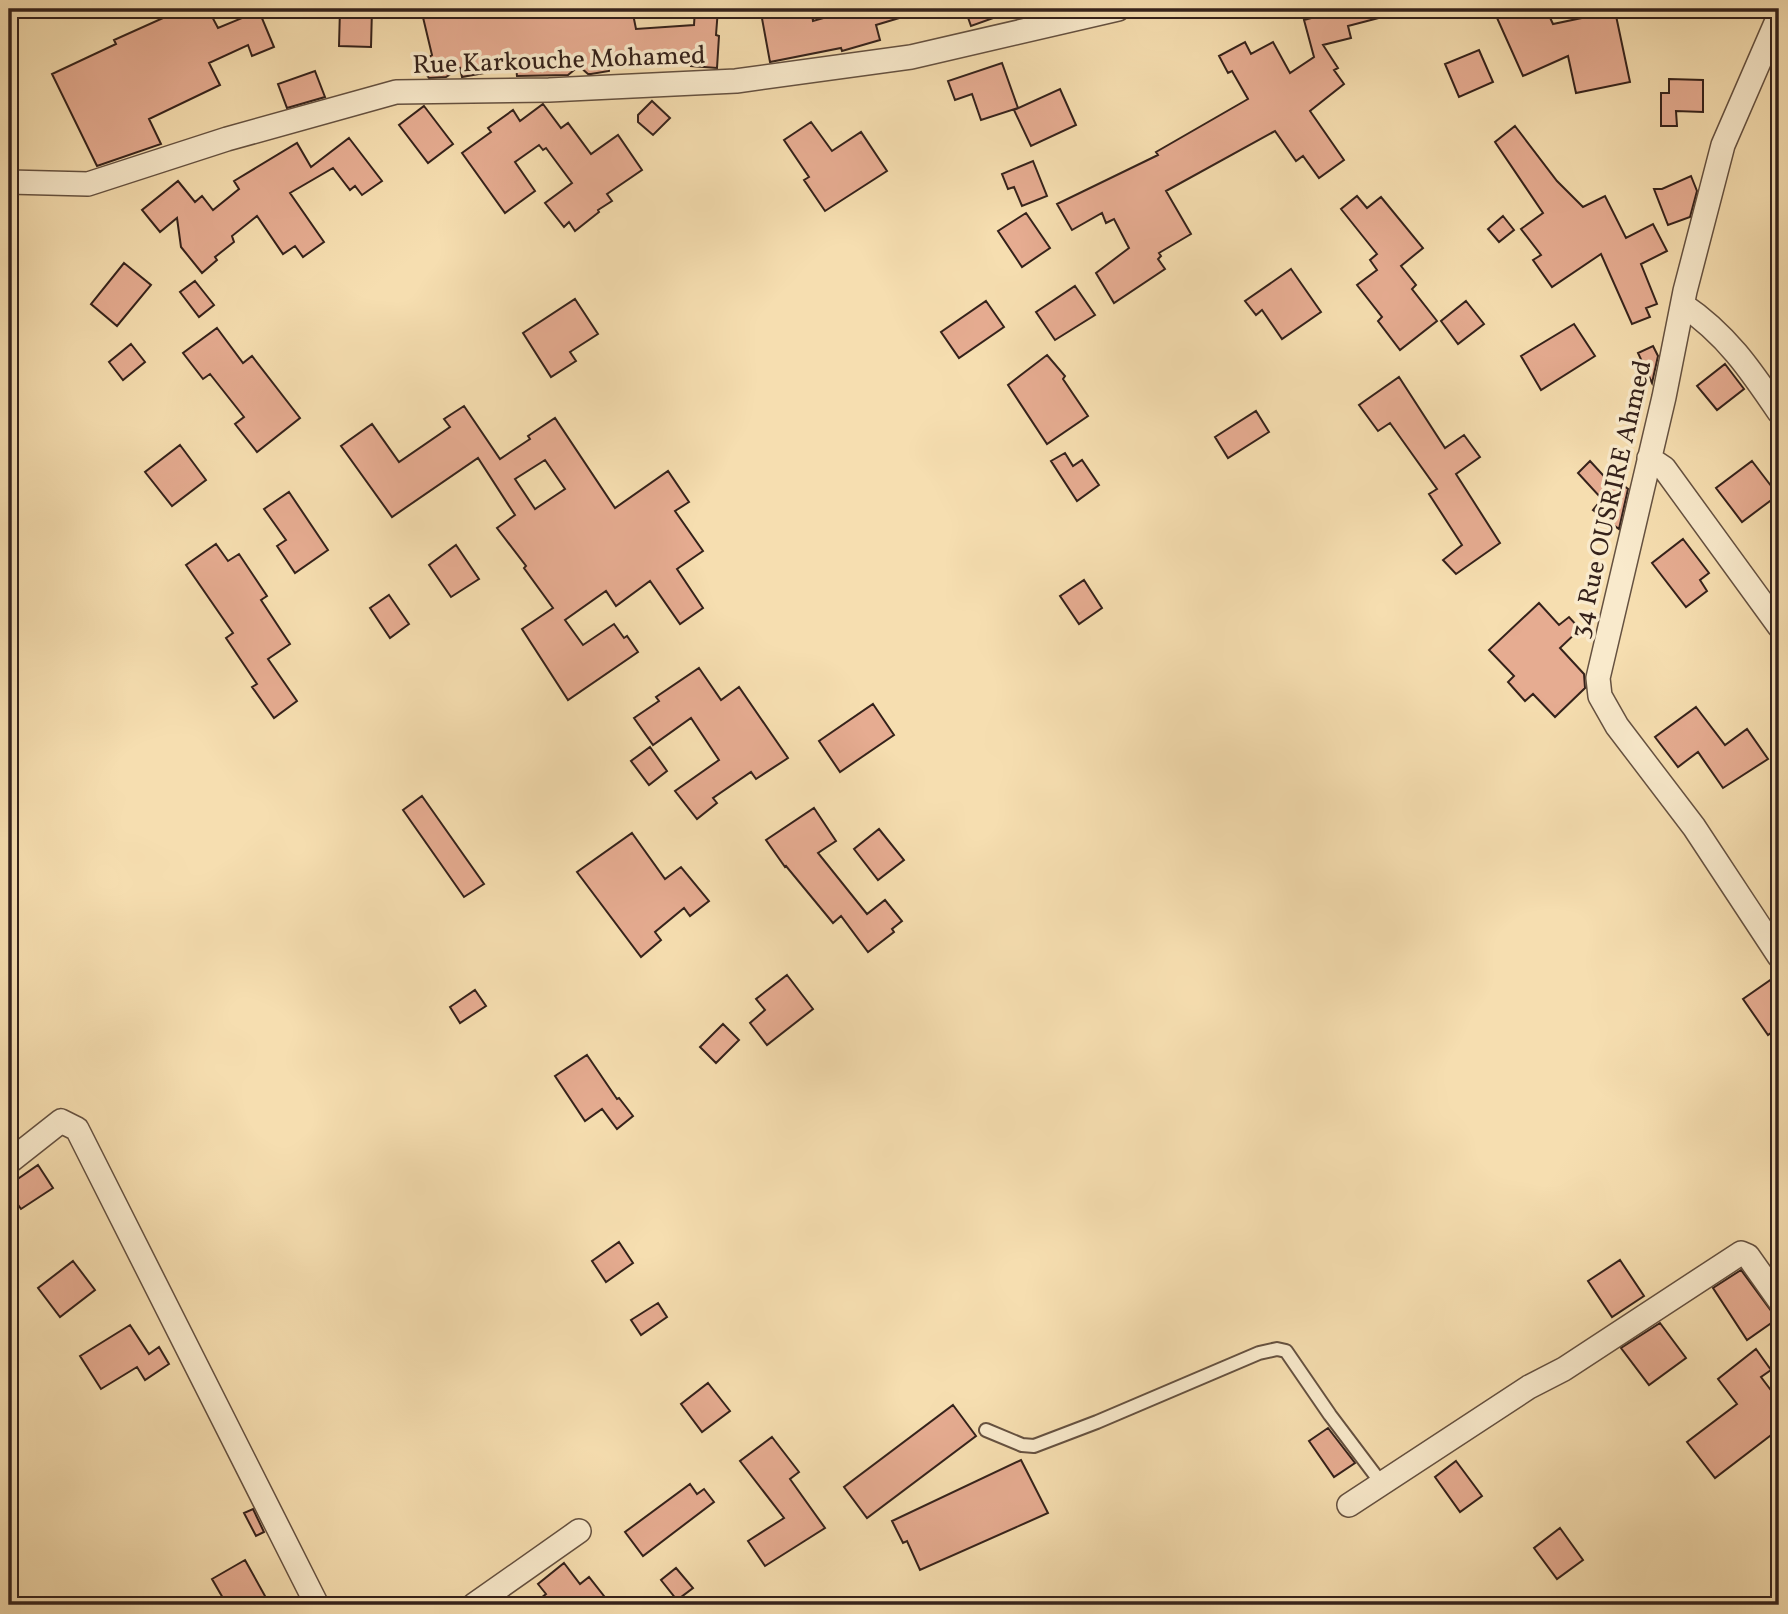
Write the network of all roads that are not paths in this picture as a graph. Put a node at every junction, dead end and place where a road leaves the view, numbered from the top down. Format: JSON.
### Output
{"nodes":[{"id":1,"x":1118,"y":9,"type":"edge"},
{"id":2,"x":1779,"y":16,"type":"edge"},
{"id":3,"x":9,"y":182,"type":"edge"},
{"id":4,"x":1683,"y":305,"type":"junction"},
{"id":5,"x":1779,"y":412,"type":"edge"},
{"id":6,"x":1649,"y":458,"type":"junction"},
{"id":7,"x":1779,"y":626,"type":"edge"},
{"id":8,"x":1778,"y":953,"type":"edge"},
{"id":9,"x":9,"y":1162,"type":"edge"},
{"id":10,"x":1779,"y":1300,"type":"edge"},
{"id":11,"x":986,"y":1430,"type":"dead end"},
{"id":12,"x":1382,"y":1484,"type":"junction"},
{"id":13,"x":1349,"y":1505,"type":"dead end"},
{"id":14,"x":579,"y":1531,"type":"dead end"},
{"id":15,"x":317,"y":1605,"type":"edge"},
{"id":16,"x":474,"y":1605,"type":"edge"}],
"edges":[{"from":1,"to":3,"type":"street","name":"Rue Karkouche Mohamed"},
{"from":2,"to":4,"type":"street","name":"34 Rue OUSRIRE Ahmed"},
{"from":4,"to":5,"type":"street"},
{"from":4,"to":6,"type":"street","name":"34 Rue OUSRIRE Ahmed"},
{"from":6,"to":7,"type":"street"},
{"from":6,"to":8,"type":"street","name":"34 Rue OUSRIRE Ahmed"},
{"from":9,"to":15,"type":"street"},
{"from":10,"to":12,"type":"street"},
{"from":11,"to":12,"type":"lane"},
{"from":12,"to":13,"type":"street"},
{"from":14,"to":16,"type":"street"}]}
